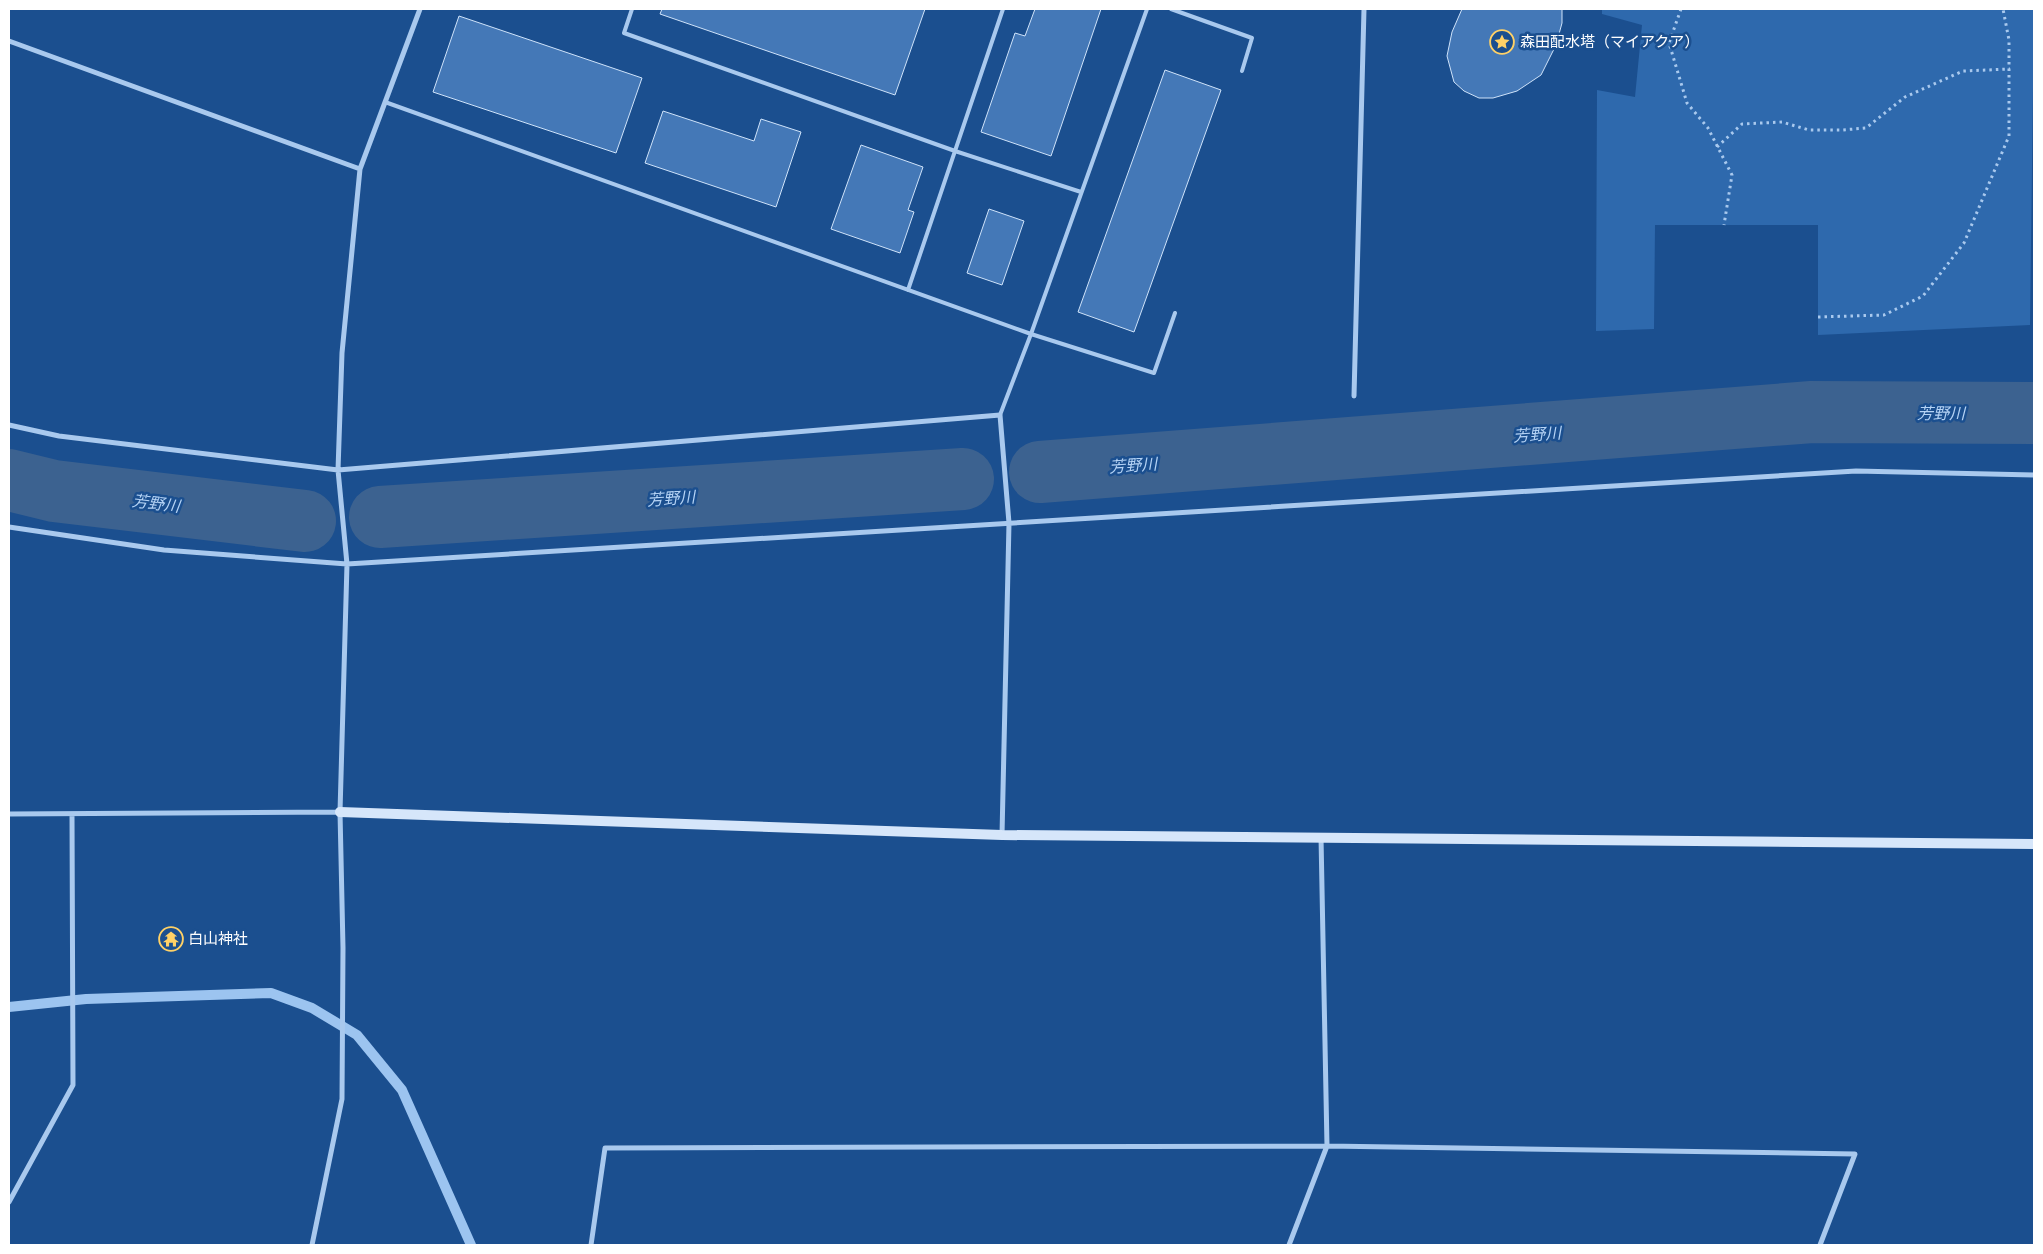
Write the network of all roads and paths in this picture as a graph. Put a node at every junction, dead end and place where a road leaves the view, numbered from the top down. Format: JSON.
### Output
{"nodes":[{"id":1,"x":420,"y":9,"type":"edge"},
{"id":2,"x":632,"y":9,"type":"edge"},
{"id":3,"x":1003,"y":9,"type":"edge"},
{"id":4,"x":1147,"y":9,"type":"edge"},
{"id":5,"x":1171,"y":9,"type":"edge"},
{"id":6,"x":1364,"y":9,"type":"edge"},
{"id":7,"x":1681,"y":9,"type":"edge"},
{"id":8,"x":2003,"y":9,"type":"edge"},
{"id":9,"x":9,"y":41,"type":"edge"},
{"id":10,"x":2010,"y":69,"type":"junction"},
{"id":11,"x":1242,"y":71,"type":"dead end"},
{"id":12,"x":385,"y":102,"type":"junction"},
{"id":13,"x":1717,"y":147,"type":"junction"},
{"id":14,"x":955,"y":151,"type":"junction"},
{"id":15,"x":360,"y":170,"type":"junction"},
{"id":16,"x":1081,"y":192,"type":"junction"},
{"id":17,"x":1724,"y":225,"type":"dead end"},
{"id":18,"x":908,"y":290,"type":"junction"},
{"id":19,"x":1175,"y":313,"type":"dead end"},
{"id":20,"x":1818,"y":317,"type":"dead end"},
{"id":21,"x":1031,"y":334,"type":"junction"},
{"id":22,"x":1354,"y":396,"type":"dead end"},
{"id":23,"x":1000,"y":416,"type":"junction"},
{"id":24,"x":9,"y":425,"type":"edge"},
{"id":25,"x":338,"y":470,"type":"junction"},
{"id":26,"x":2034,"y":475,"type":"edge"},
{"id":27,"x":1009,"y":523,"type":"junction"},
{"id":28,"x":9,"y":527,"type":"edge"},
{"id":29,"x":347,"y":564,"type":"junction"},
{"id":30,"x":340,"y":812,"type":"junction"},
{"id":31,"x":9,"y":814,"type":"edge"},
{"id":32,"x":72,"y":814,"type":"junction"},
{"id":33,"x":1002,"y":834,"type":"junction"},
{"id":34,"x":1321,"y":836,"type":"junction"},
{"id":35,"x":2034,"y":844,"type":"edge"},
{"id":36,"x":1327,"y":1146,"type":"junction"},
{"id":37,"x":9,"y":1202,"type":"edge"},
{"id":38,"x":312,"y":1245,"type":"edge"},
{"id":39,"x":591,"y":1245,"type":"edge"},
{"id":40,"x":1289,"y":1245,"type":"edge"},
{"id":41,"x":1820,"y":1245,"type":"edge"}],
"edges":[{"from":1,"to":12,"type":"street"},
{"from":2,"to":14,"type":"lane"},
{"from":3,"to":14,"type":"lane"},
{"from":4,"to":16,"type":"lane"},
{"from":5,"to":11,"type":"lane"},
{"from":6,"to":22,"type":"street"},
{"from":7,"to":13,"type":"path"},
{"from":8,"to":10,"type":"path"},
{"from":9,"to":15,"type":"street"},
{"from":10,"to":13,"type":"path"},
{"from":10,"to":20,"type":"path"},
{"from":12,"to":15,"type":"street"},
{"from":12,"to":18,"type":"lane"},
{"from":13,"to":17,"type":"path"},
{"from":14,"to":16,"type":"lane"},
{"from":14,"to":18,"type":"lane"},
{"from":15,"to":25,"type":"street"},
{"from":16,"to":21,"type":"lane"},
{"from":18,"to":21,"type":"lane"},
{"from":19,"to":21,"type":"lane"},
{"from":21,"to":23,"type":"lane"},
{"from":23,"to":25,"type":"street"},
{"from":23,"to":27,"type":"street"},
{"from":24,"to":25,"type":"street"},
{"from":25,"to":29,"type":"street"},
{"from":26,"to":27,"type":"street"},
{"from":27,"to":29,"type":"street"},
{"from":27,"to":33,"type":"street"},
{"from":28,"to":29,"type":"street"},
{"from":29,"to":30,"type":"street"},
{"from":30,"to":32,"type":"street"},
{"from":30,"to":33,"type":"street"},
{"from":30,"to":38,"type":"street"},
{"from":31,"to":32,"type":"street"},
{"from":32,"to":37,"type":"street"},
{"from":33,"to":34,"type":"street"},
{"from":34,"to":35,"type":"street"},
{"from":34,"to":36,"type":"street"},
{"from":36,"to":39,"type":"street"},
{"from":36,"to":40,"type":"street"},
{"from":36,"to":41,"type":"street"}]}
